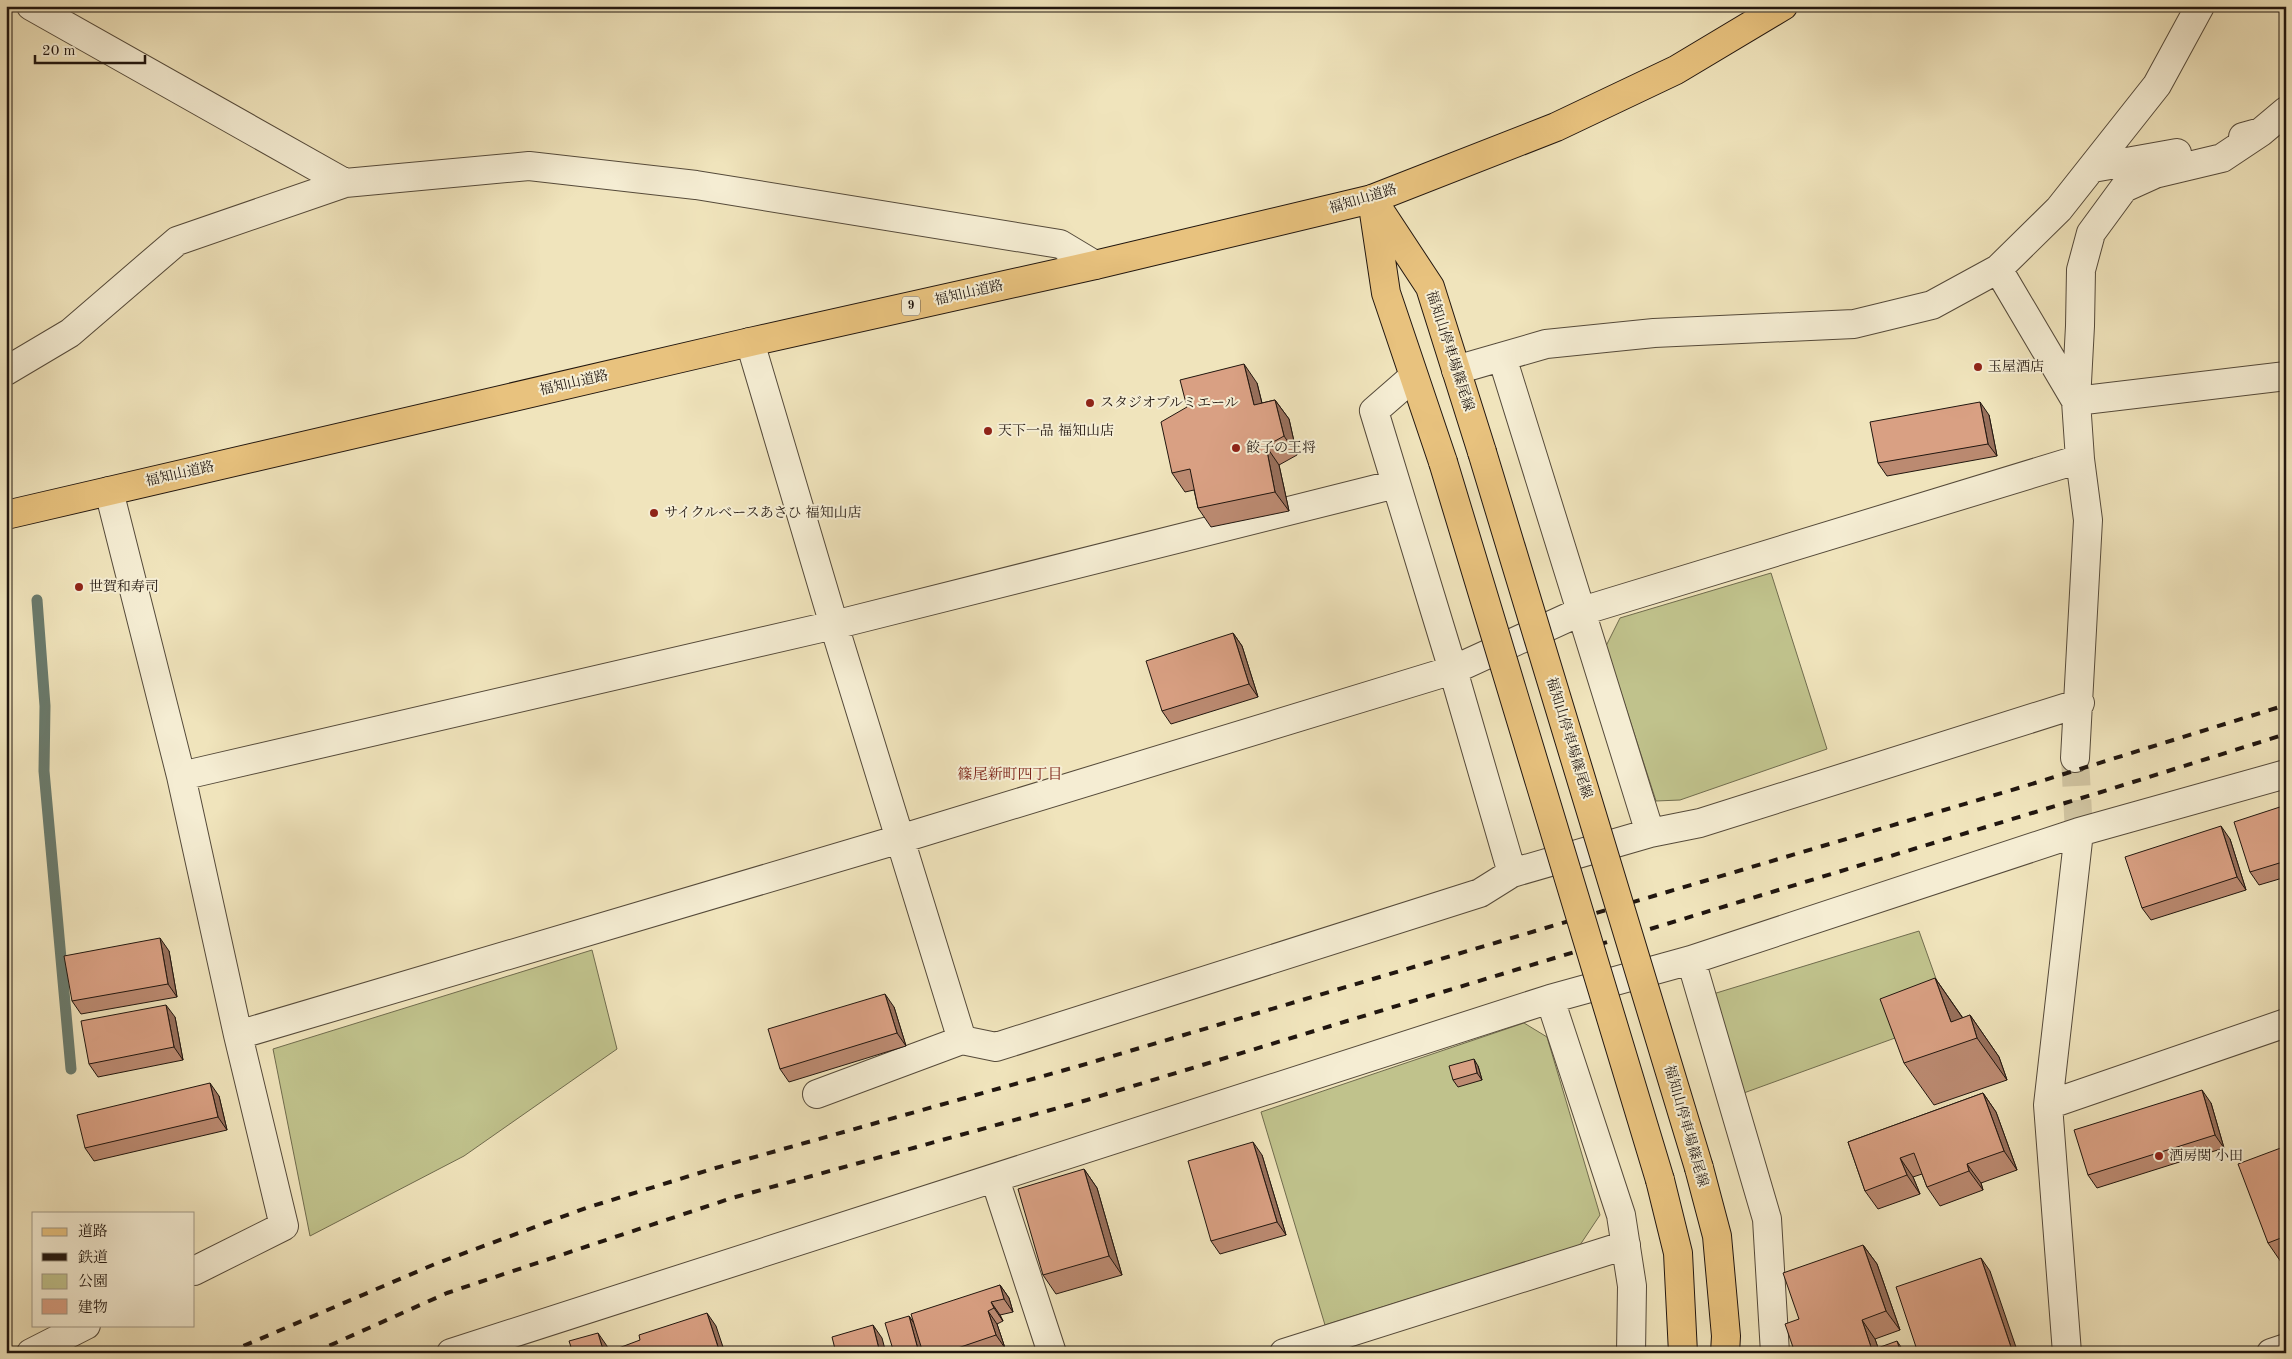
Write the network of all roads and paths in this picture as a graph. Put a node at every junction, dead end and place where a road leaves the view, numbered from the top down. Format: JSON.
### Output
{"nodes":[{"id":1,"x":31,"y":6,"type":"edge"},
{"id":2,"x":1783,"y":6,"type":"edge"},
{"id":3,"x":2200,"y":6,"type":"edge"},
{"id":4,"x":2286,"y":112,"type":"edge"},
{"id":5,"x":2261,"y":132,"type":"junction"},
{"id":6,"x":2093,"y":168,"type":"junction"},
{"id":7,"x":345,"y":183,"type":"junction"},
{"id":8,"x":1372,"y":199,"type":"junction"},
{"id":9,"x":1095,"y":265,"type":"junction"},
{"id":10,"x":1998,"y":269,"type":"junction"},
{"id":11,"x":750,"y":342,"type":"junction"},
{"id":12,"x":1502,"y":357,"type":"junction"},
{"id":13,"x":1456,"y":370,"type":"junction"},
{"id":14,"x":6,"y":371,"type":"edge"},
{"id":15,"x":2286,"y":376,"type":"edge"},
{"id":16,"x":1413,"y":377,"type":"junction"},
{"id":17,"x":2076,"y":401,"type":"junction"},
{"id":18,"x":2080,"y":459,"type":"junction"},
{"id":19,"x":1396,"y":484,"type":"junction"},
{"id":20,"x":109,"y":491,"type":"junction"},
{"id":21,"x":6,"y":515,"type":"edge"},
{"id":22,"x":1582,"y":611,"type":"junction"},
{"id":23,"x":834,"y":624,"type":"junction"},
{"id":24,"x":1453,"y":670,"type":"junction"},
{"id":25,"x":2080,"y":703,"type":"junction"},
{"id":26,"x":2076,"y":758,"type":"tunnel mouth"},
{"id":27,"x":2286,"y":774,"type":"edge"},
{"id":28,"x":182,"y":776,"type":"junction"},
{"id":29,"x":2079,"y":832,"type":"junction"},
{"id":30,"x":1650,"y":834,"type":"junction"},
{"id":31,"x":900,"y":839,"type":"junction"},
{"id":32,"x":1512,"y":873,"type":"junction"},
{"id":33,"x":1691,"y":960,"type":"junction"},
{"id":34,"x":1550,"y":999,"type":"junction"},
{"id":35,"x":2286,"y":1023,"type":"edge"},
{"id":36,"x":238,"y":1035,"type":"junction"},
{"id":37,"x":962,"y":1040,"type":"junction"},
{"id":38,"x":817,"y":1094,"type":"dead end"},
{"id":39,"x":2048,"y":1104,"type":"junction"},
{"id":40,"x":995,"y":1179,"type":"junction"},
{"id":41,"x":1626,"y":1245,"type":"junction"},
{"id":42,"x":195,"y":1270,"type":"edge"},
{"id":43,"x":84,"y":1326,"type":"edge"},
{"id":44,"x":2286,"y":1348,"type":"edge"},
{"id":45,"x":31,"y":1353,"type":"edge"},
{"id":46,"x":451,"y":1353,"type":"edge"},
{"id":47,"x":1052,"y":1353,"type":"edge"},
{"id":48,"x":1284,"y":1353,"type":"edge"},
{"id":49,"x":1631,"y":1353,"type":"edge"},
{"id":50,"x":1684,"y":1353,"type":"edge"},
{"id":51,"x":1725,"y":1353,"type":"edge"},
{"id":52,"x":1775,"y":1353,"type":"edge"},
{"id":53,"x":2067,"y":1353,"type":"edge"},
{"id":54,"x":2271,"y":1353,"type":"edge"}],
"edges":[{"from":1,"to":7,"type":"street"},
{"from":2,"to":8,"type":"main road","name":"福知山道路","number":"9"},
{"from":3,"to":6,"type":"street"},
{"from":4,"to":5,"type":"street"},
{"from":5,"to":6,"type":"street"},
{"from":5,"to":17,"type":"street"},
{"from":6,"to":10,"type":"street"},
{"from":7,"to":9,"type":"street"},
{"from":7,"to":14,"type":"street"},
{"from":8,"to":9,"type":"main road","name":"福知山道路","number":"9"},
{"from":8,"to":13,"type":"main road","name":"福知山停車場篠尾線"},
{"from":8,"to":16,"type":"main road"},
{"from":9,"to":11,"type":"main road","name":"福知山道路","number":"9"},
{"from":10,"to":12,"type":"street"},
{"from":10,"to":17,"type":"street"},
{"from":11,"to":20,"type":"main road","name":"福知山道路","number":"9"},
{"from":11,"to":23,"type":"street"},
{"from":12,"to":13,"type":"street"},
{"from":12,"to":22,"type":"street"},
{"from":13,"to":51,"type":"main road","name":"福知山停車場篠尾線","bridge":true},
{"from":15,"to":17,"type":"street"},
{"from":16,"to":19,"type":"street"},
{"from":16,"to":50,"type":"main road","bridge":true},
{"from":17,"to":18,"type":"street"},
{"from":18,"to":22,"type":"street"},
{"from":18,"to":25,"type":"street"},
{"from":19,"to":23,"type":"street"},
{"from":19,"to":24,"type":"street"},
{"from":20,"to":21,"type":"main road","name":"福知山道路","number":"9"},
{"from":20,"to":28,"type":"street"},
{"from":22,"to":24,"type":"street"},
{"from":22,"to":30,"type":"street"},
{"from":23,"to":28,"type":"street"},
{"from":23,"to":31,"type":"street"},
{"from":24,"to":31,"type":"street"},
{"from":24,"to":32,"type":"street"},
{"from":25,"to":26,"type":"street"},
{"from":25,"to":30,"type":"street"},
{"from":27,"to":29,"type":"street"},
{"from":28,"to":36,"type":"street"},
{"from":29,"to":33,"type":"street"},
{"from":29,"to":39,"type":"street"},
{"from":30,"to":32,"type":"street"},
{"from":31,"to":36,"type":"street"},
{"from":31,"to":37,"type":"street"},
{"from":32,"to":37,"type":"street"},
{"from":33,"to":34,"type":"street"},
{"from":33,"to":52,"type":"street"},
{"from":34,"to":40,"type":"street"},
{"from":34,"to":41,"type":"street"},
{"from":35,"to":39,"type":"street"},
{"from":36,"to":42,"type":"street"},
{"from":37,"to":38,"type":"street"},
{"from":39,"to":53,"type":"street"},
{"from":40,"to":46,"type":"street"},
{"from":40,"to":47,"type":"street"},
{"from":41,"to":48,"type":"street"},
{"from":41,"to":49,"type":"street"},
{"from":43,"to":45,"type":"street"},
{"from":44,"to":54,"type":"street"}]}
